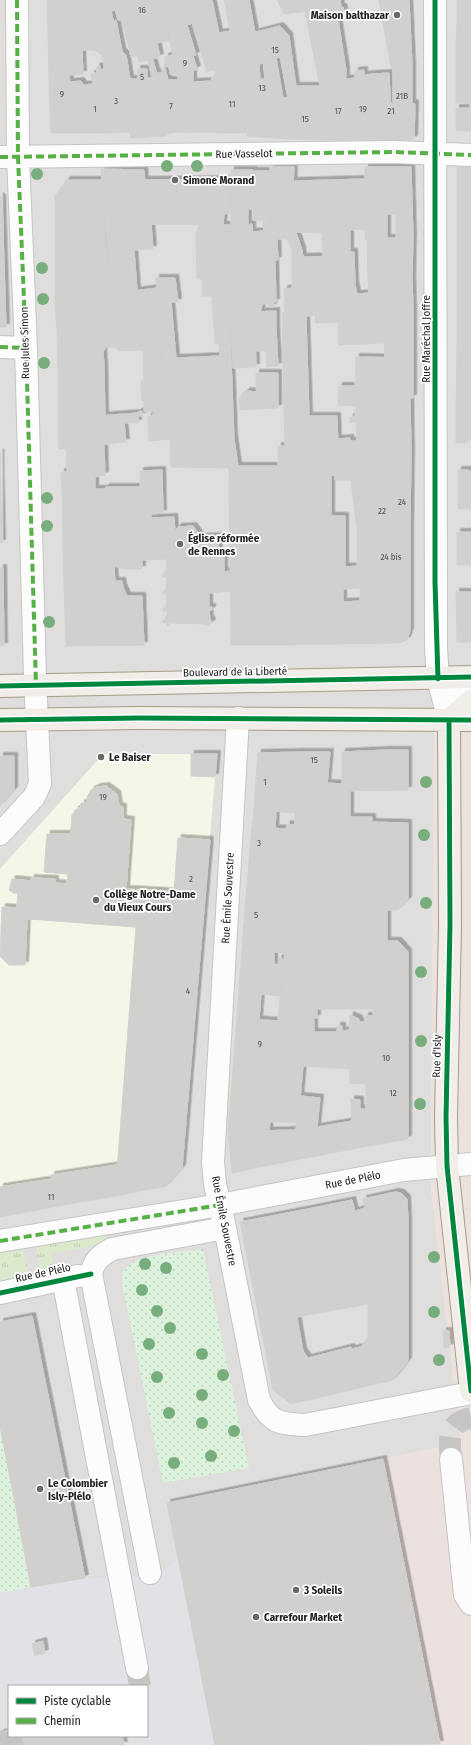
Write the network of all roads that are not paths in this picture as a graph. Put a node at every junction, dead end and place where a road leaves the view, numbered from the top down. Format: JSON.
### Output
{"nodes":[{"id":1,"x":17,"y":0,"type":"edge"},
{"id":2,"x":435,"y":0,"type":"edge"},
{"id":3,"x":436,"y":153,"type":"junction"},
{"id":4,"x":471,"y":155,"type":"edge"},
{"id":5,"x":9,"y":156,"type":"edge"},
{"id":6,"x":0,"y":347,"type":"edge"},
{"id":7,"x":26,"y":348,"type":"junction"},
{"id":8,"x":471,"y":677,"type":"edge"},
{"id":9,"x":438,"y":679,"type":"junction"},
{"id":10,"x":0,"y":686,"type":"edge"},
{"id":11,"x":36,"y":686,"type":"junction"},
{"id":12,"x":471,"y":701,"type":"edge"},
{"id":13,"x":238,"y":718,"type":"junction"},
{"id":14,"x":0,"y":720,"type":"edge"},
{"id":15,"x":37,"y":720,"type":"junction"},
{"id":16,"x":449,"y":720,"type":"junction"},
{"id":17,"x":471,"y":720,"type":"edge"},
{"id":18,"x":0,"y":834,"type":"edge"},
{"id":19,"x":471,"y":1164,"type":"edge"},
{"id":20,"x":447,"y":1166,"type":"junction"},
{"id":21,"x":220,"y":1206,"type":"junction"},
{"id":22,"x":225,"y":1228,"type":"junction"},
{"id":23,"x":0,"y":1241,"type":"edge"},
{"id":24,"x":91,"y":1274,"type":"junction"},
{"id":25,"x":63,"y":1279,"type":"junction"},
{"id":26,"x":0,"y":1293,"type":"edge"},
{"id":27,"x":471,"y":1392,"type":"edge"},
{"id":28,"x":451,"y":1459,"type":"tunnel mouth"},
{"id":29,"x":150,"y":1573,"type":"dead end"},
{"id":30,"x":471,"y":1604,"type":"edge"},
{"id":31,"x":137,"y":1668,"type":"tunnel mouth"}],
"edges":[{"from":1,"to":5,"type":"street","name":"Rue Jules Simon"},
{"from":2,"to":3,"type":"street","name":"Rue Maréchal Joffre"},
{"from":3,"to":4,"type":"street","name":"Rue Vasselot"},
{"from":3,"to":5,"type":"street","name":"Rue Vasselot"},
{"from":3,"to":9,"type":"street","name":"Rue Maréchal Joffre"},
{"from":5,"to":7,"type":"street","name":"Rue Jules Simon"},
{"from":6,"to":7,"type":"street"},
{"from":7,"to":11,"type":"street","name":"Rue Jules Simon"},
{"from":8,"to":9,"type":"main road","name":"Boulevard de la Liberté"},
{"from":9,"to":11,"type":"main road","name":"Boulevard de la Liberté"},
{"from":9,"to":12,"type":"street"},
{"from":9,"to":16,"type":"street"},
{"from":10,"to":11,"type":"main road","name":"Boulevard de la Liberté"},
{"from":11,"to":15,"type":"street"},
{"from":12,"to":16,"type":"main road"},
{"from":13,"to":15,"type":"main road"},
{"from":13,"to":16,"type":"main road"},
{"from":13,"to":21,"type":"street","name":"Rue Émile Souvestre"},
{"from":14,"to":15,"type":"main road"},
{"from":15,"to":18,"type":"street"},
{"from":16,"to":17,"type":"main road"},
{"from":16,"to":20,"type":"main road","name":"Rue d'Isly"},
{"from":19,"to":20,"type":"street"},
{"from":20,"to":21,"type":"street","name":"Rue de Plélo"},
{"from":20,"to":27,"type":"main road","name":"Rue d'Isly"},
{"from":21,"to":22,"type":"street","name":"Rue Émile Souvestre"},
{"from":21,"to":23,"type":"street","name":"Rue de Plélo"},
{"from":22,"to":24,"type":"street"},
{"from":22,"to":27,"type":"street","name":"Rue Émile Souvestre"},
{"from":24,"to":25,"type":"street","name":"Rue de Plélo"},
{"from":24,"to":29,"type":"street"},
{"from":25,"to":26,"type":"street","name":"Rue de Plélo"},
{"from":25,"to":31,"type":"street"},
{"from":28,"to":30,"type":"street"}]}
